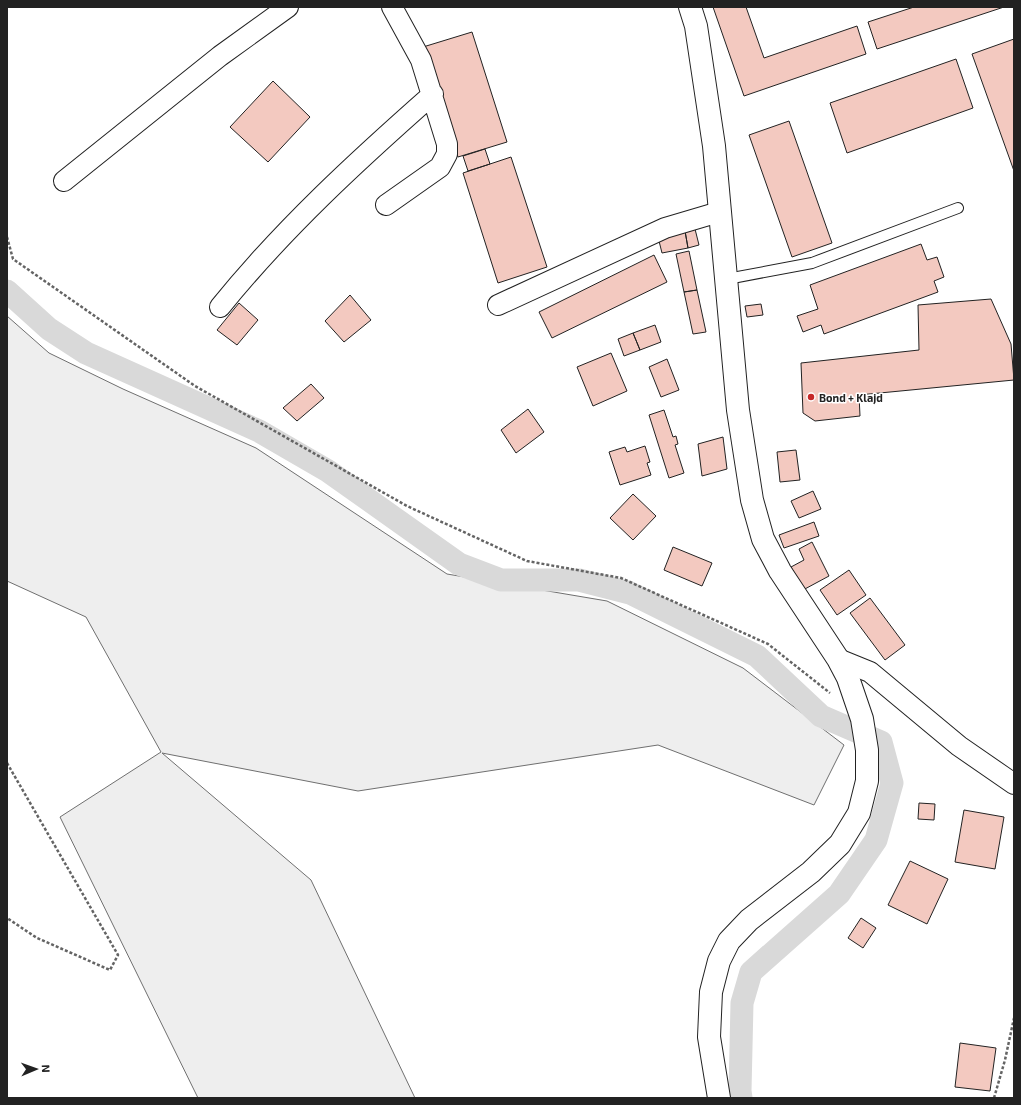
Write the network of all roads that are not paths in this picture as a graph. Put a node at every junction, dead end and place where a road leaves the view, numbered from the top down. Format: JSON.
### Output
{"nodes":[{"id":1,"x":288,"y":7,"type":"edge"},
{"id":2,"x":392,"y":7,"type":"edge"},
{"id":3,"x":690,"y":7,"type":"edge"},
{"id":4,"x":433,"y":94,"type":"junction"},
{"id":5,"x":64,"y":181,"type":"dead end"},
{"id":6,"x":386,"y":205,"type":"dead end"},
{"id":7,"x":958,"y":208,"type":"dead end"},
{"id":8,"x":719,"y":212,"type":"junction"},
{"id":9,"x":727,"y":280,"type":"junction"},
{"id":10,"x":498,"y":306,"type":"dead end"},
{"id":11,"x":220,"y":307,"type":"dead end"},
{"id":12,"x":838,"y":658,"type":"junction"},
{"id":13,"x":1014,"y":784,"type":"edge"},
{"id":14,"x":719,"y":1098,"type":"edge"}],
"edges":[{"from":1,"to":5,"type":"street"},
{"from":2,"to":4,"type":"street"},
{"from":3,"to":8,"type":"main road"},
{"from":4,"to":6,"type":"street"},
{"from":4,"to":11,"type":"street"},
{"from":7,"to":9,"type":"lane"},
{"from":8,"to":9,"type":"main road"},
{"from":8,"to":10,"type":"street"},
{"from":9,"to":12,"type":"main road"},
{"from":12,"to":13,"type":"street"},
{"from":12,"to":14,"type":"main road"}]}
